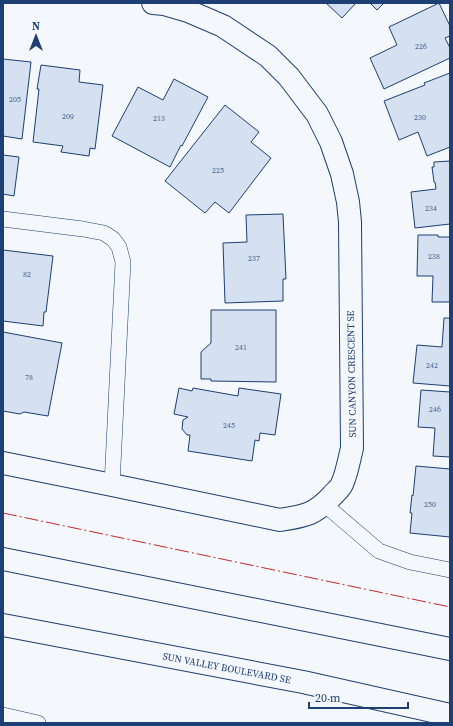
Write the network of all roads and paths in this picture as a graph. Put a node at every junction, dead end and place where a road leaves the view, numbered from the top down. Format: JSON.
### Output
{"nodes":[{"id":1,"x":153,"y":3,"type":"edge"},
{"id":2,"x":3,"y":219,"type":"edge"},
{"id":3,"x":3,"y":463,"type":"edge"},
{"id":4,"x":112,"y":484,"type":"junction"},
{"id":5,"x":324,"y":504,"type":"junction"},
{"id":6,"x":3,"y":559,"type":"edge"},
{"id":7,"x":450,"y":570,"type":"edge"},
{"id":8,"x":3,"y":625,"type":"edge"},
{"id":9,"x":450,"y":649,"type":"edge"},
{"id":10,"x":3,"y":715,"type":"edge"},
{"id":11,"x":450,"y":715,"type":"edge"},
{"id":12,"x":38,"y":723,"type":"edge"}],
"edges":[{"from":1,"to":5,"type":"street","name":"SUN CANYON CRESCENT SE"},
{"from":2,"to":4,"type":"lane"},
{"from":3,"to":4,"type":"street","name":"SUN CANYON CRESCENT SE"},
{"from":4,"to":5,"type":"street","name":"SUN CANYON CRESCENT SE"},
{"from":5,"to":7,"type":"lane"},
{"from":6,"to":9,"type":"street"},
{"from":8,"to":11,"type":"street","name":"SUN VALLEY BOULEVARD SE"},
{"from":10,"to":12,"type":"lane"}]}
